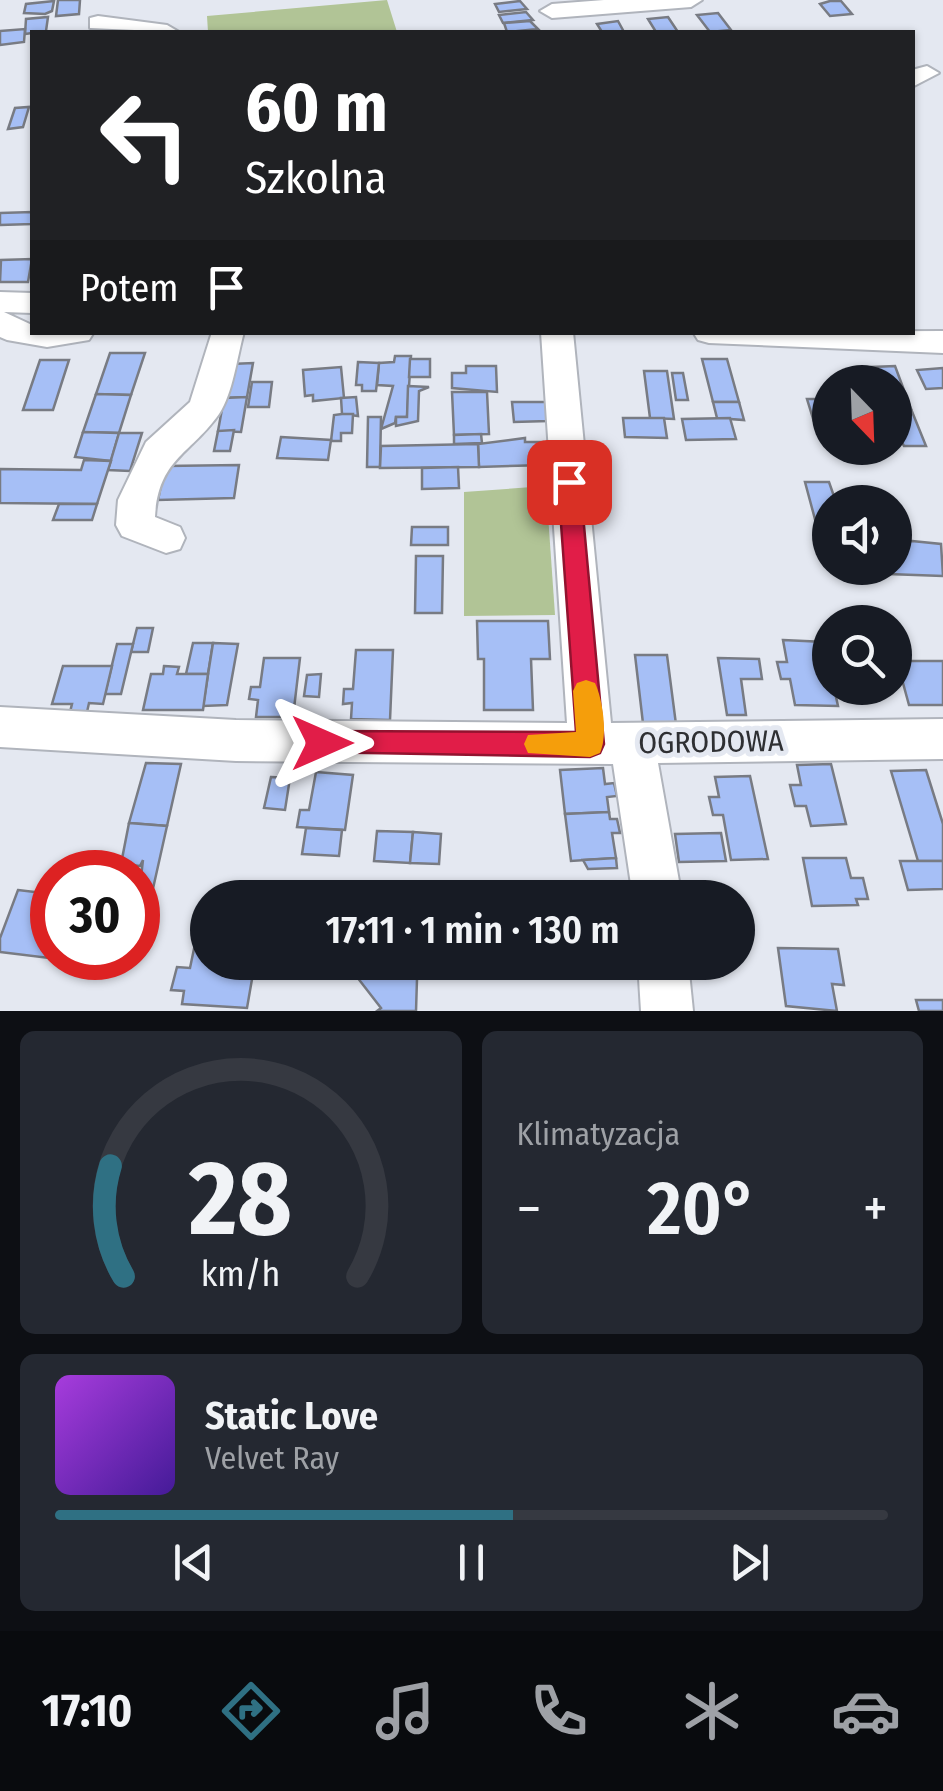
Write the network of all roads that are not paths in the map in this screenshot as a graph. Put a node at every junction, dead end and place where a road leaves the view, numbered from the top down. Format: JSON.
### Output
{"nodes":[{"id":1,"x":690,"y":0,"type":"edge"},
{"id":2,"x":554,"y":15,"type":"edge"},
{"id":3,"x":98,"y":23,"type":"dead end"},
{"id":4,"x":152,"y":30,"type":"edge"},
{"id":5,"x":0,"y":302,"type":"edge"},
{"id":6,"x":30,"y":303,"type":"edge"},
{"id":7,"x":0,"y":322,"type":"edge"},
{"id":8,"x":62,"y":335,"type":"edge"},
{"id":9,"x":227,"y":335,"type":"edge"},
{"id":10,"x":556,"y":335,"type":"edge"},
{"id":11,"x":851,"y":335,"type":"edge"},
{"id":12,"x":943,"y":342,"type":"edge"},
{"id":13,"x":166,"y":538,"type":"dead end"},
{"id":14,"x":0,"y":727,"type":"edge"},
{"id":15,"x":943,"y":739,"type":"edge"},
{"id":16,"x":611,"y":744,"type":"junction"},
{"id":17,"x":653,"y":880,"type":"edge"},
{"id":18,"x":664,"y":980,"type":"edge"},
{"id":19,"x":667,"y":1011,"type":"edge"}],
"edges":[{"from":1,"to":2,"type":"street"},
{"from":3,"to":4,"type":"street"},
{"from":5,"to":6,"type":"street"},
{"from":7,"to":8,"type":"street"},
{"from":9,"to":13,"type":"street"},
{"from":10,"to":16,"type":"street"},
{"from":11,"to":12,"type":"street"},
{"from":14,"to":16,"type":"street","name":"OGRODOWA"},
{"from":15,"to":16,"type":"street","name":"OGRODOWA"},
{"from":16,"to":17,"type":"street"},
{"from":18,"to":19,"type":"street"}]}
